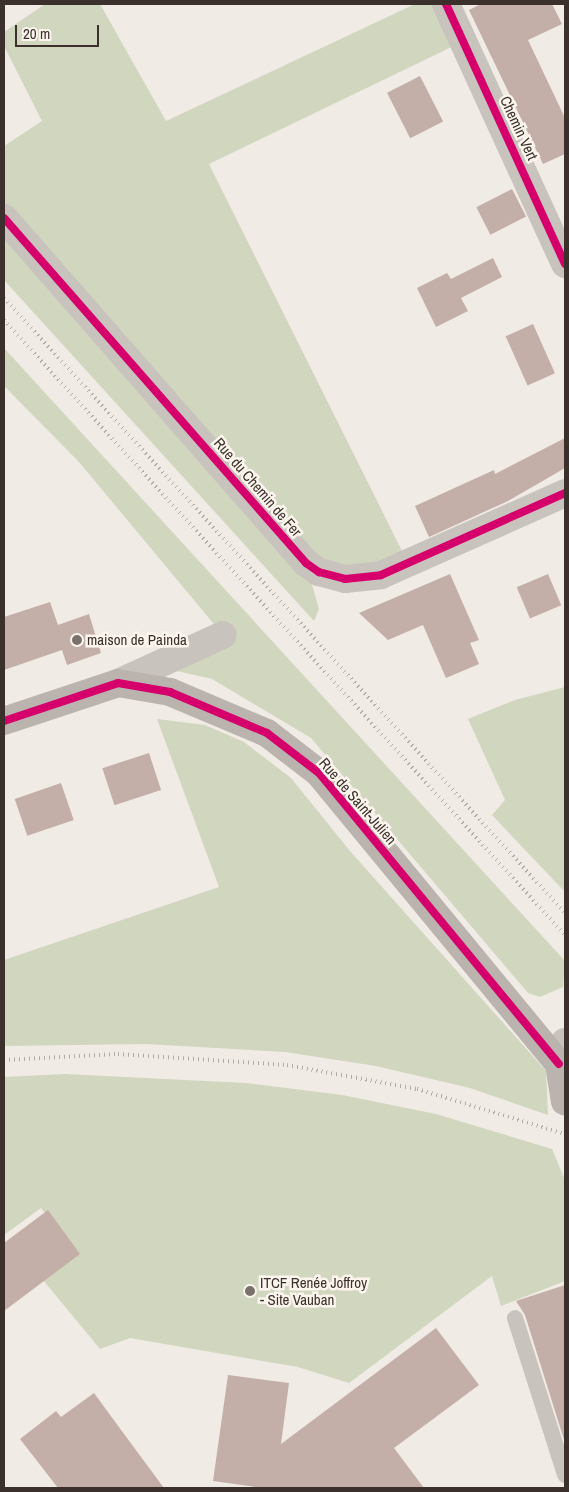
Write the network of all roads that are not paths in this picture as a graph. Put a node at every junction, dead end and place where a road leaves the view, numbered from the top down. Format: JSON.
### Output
{"nodes":[{"id":1,"x":446,"y":4,"type":"edge"},
{"id":2,"x":4,"y":218,"type":"edge"},
{"id":3,"x":565,"y":264,"type":"edge"},
{"id":4,"x":565,"y":493,"type":"edge"},
{"id":5,"x":223,"y":635,"type":"dead end"},
{"id":6,"x":118,"y":683,"type":"junction"},
{"id":7,"x":4,"y":721,"type":"edge"},
{"id":8,"x":562,"y":1053,"type":"edge"},
{"id":9,"x":565,"y":1102,"type":"edge"},
{"id":10,"x":515,"y":1318,"type":"dead end"},
{"id":11,"x":565,"y":1475,"type":"edge"}],
"edges":[{"from":1,"to":3,"type":"street","name":"Chemin Vert"},
{"from":2,"to":4,"type":"street","name":"Rue du Chemin de Fer"},
{"from":5,"to":6,"type":"street","name":"Rue de Saint-Julien"},
{"from":6,"to":7,"type":"street","name":"Rue de Saint-Julien"},
{"from":6,"to":8,"type":"street","name":"Rue de Saint-Julien"},
{"from":8,"to":9,"type":"street"},
{"from":10,"to":11,"type":"lane"}]}
